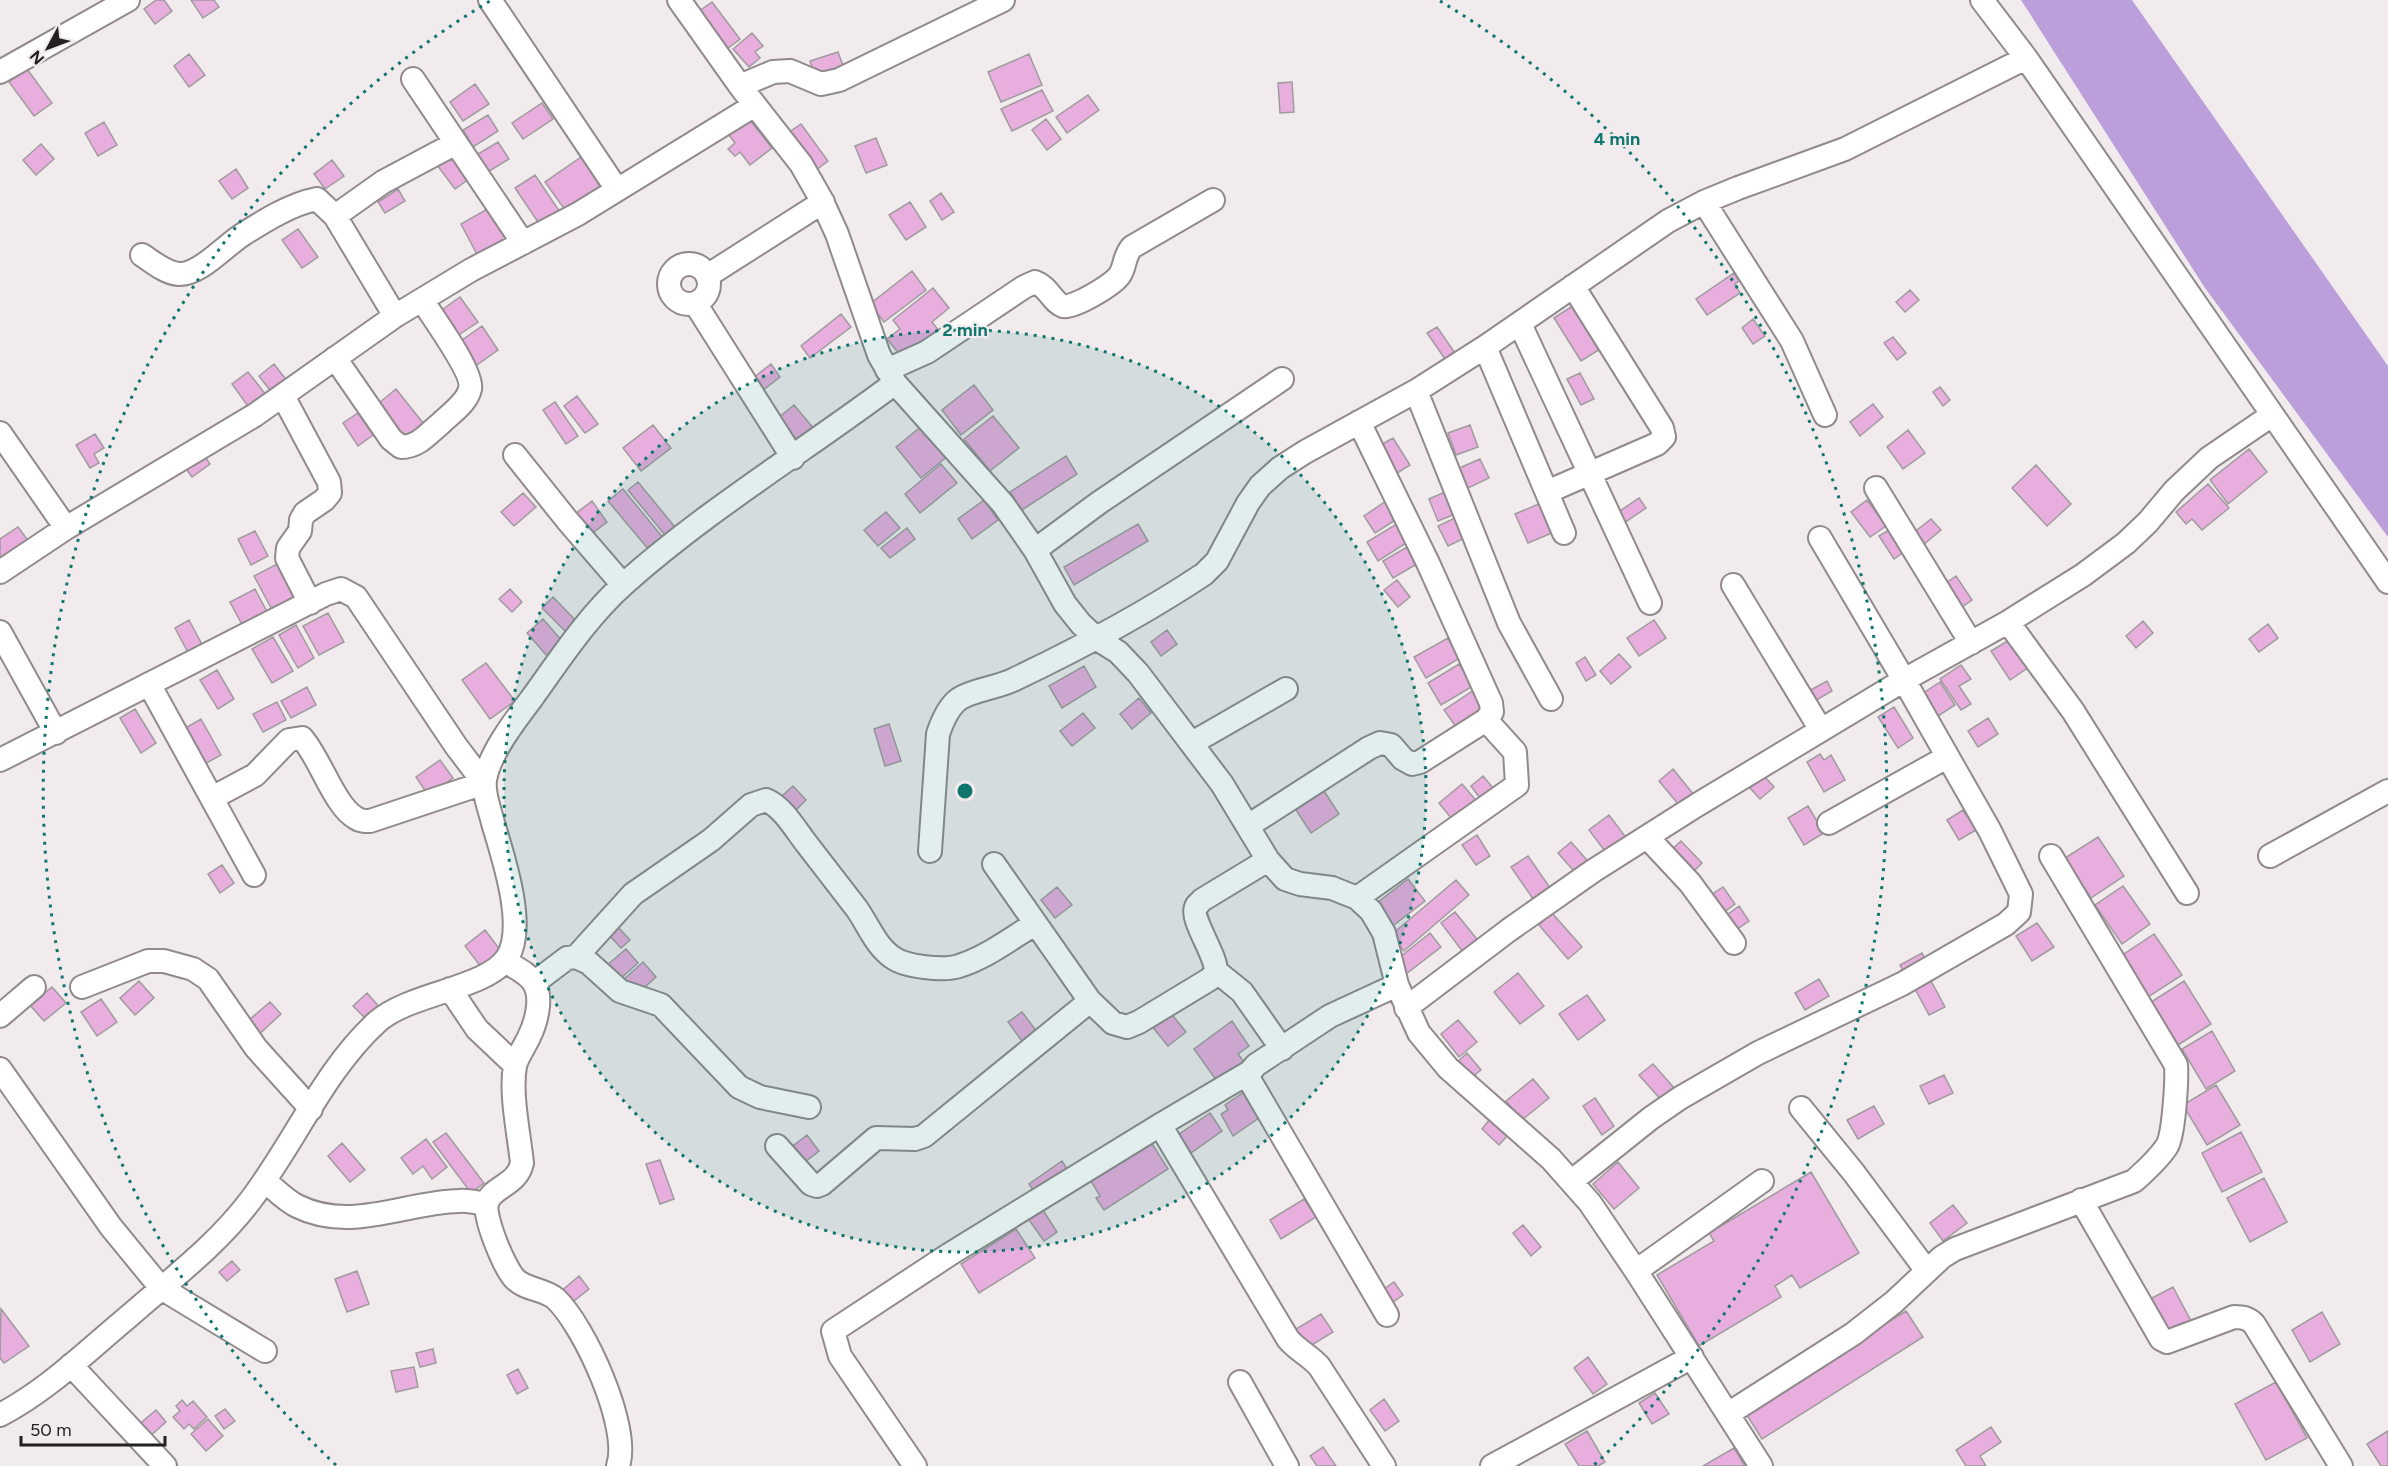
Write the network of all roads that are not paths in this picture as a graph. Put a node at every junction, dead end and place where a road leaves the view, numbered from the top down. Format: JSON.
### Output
{"nodes":[{"id":1,"x":128,"y":0,"type":"edge"},
{"id":2,"x":490,"y":0,"type":"edge"},
{"id":3,"x":679,"y":0,"type":"edge"},
{"id":4,"x":1003,"y":0,"type":"edge"},
{"id":5,"x":1982,"y":0,"type":"edge"},
{"id":6,"x":2026,"y":58,"type":"junction"},
{"id":7,"x":0,"y":72,"type":"edge"},
{"id":8,"x":412,"y":79,"type":"dead end"},
{"id":9,"x":740,"y":86,"type":"junction"},
{"id":10,"x":755,"y":105,"type":"junction"},
{"id":11,"x":456,"y":143,"type":"junction"},
{"id":12,"x":616,"y":188,"type":"junction"},
{"id":13,"x":1213,"y":200,"type":"dead end"},
{"id":14,"x":823,"y":202,"type":"junction"},
{"id":15,"x":1704,"y":202,"type":"junction"},
{"id":16,"x":335,"y":216,"type":"junction"},
{"id":17,"x":524,"y":243,"type":"junction"},
{"id":18,"x":142,"y":255,"type":"dead end"},
{"id":19,"x":707,"y":276,"type":"junction"},
{"id":20,"x":1573,"y":286,"type":"junction"},
{"id":21,"x":422,"y":300,"type":"junction"},
{"id":22,"x":695,"y":303,"type":"junction"},
{"id":23,"x":395,"y":316,"type":"junction"},
{"id":24,"x":1520,"y":324,"type":"junction"},
{"id":25,"x":1485,"y":347,"type":"junction"},
{"id":26,"x":335,"y":358,"type":"junction"},
{"id":27,"x":891,"y":377,"type":"junction"},
{"id":28,"x":1282,"y":379,"type":"dead end"},
{"id":29,"x":1416,"y":391,"type":"junction"},
{"id":30,"x":283,"y":396,"type":"junction"},
{"id":31,"x":1825,"y":415,"type":"dead end"},
{"id":32,"x":2272,"y":415,"type":"junction"},
{"id":33,"x":1359,"y":422,"type":"junction"},
{"id":34,"x":0,"y":433,"type":"edge"},
{"id":35,"x":515,"y":455,"type":"dead end"},
{"id":36,"x":793,"y":458,"type":"junction"},
{"id":37,"x":1590,"y":475,"type":"junction"},
{"id":38,"x":1876,"y":488,"type":"dead end"},
{"id":39,"x":1547,"y":492,"type":"junction"},
{"id":40,"x":66,"y":528,"type":"junction"},
{"id":41,"x":1564,"y":533,"type":"dead end"},
{"id":42,"x":1820,"y":538,"type":"dead end"},
{"id":43,"x":1035,"y":550,"type":"junction"},
{"id":44,"x":0,"y":572,"type":"edge"},
{"id":45,"x":2388,"y":582,"type":"edge"},
{"id":46,"x":623,"y":585,"type":"junction"},
{"id":47,"x":1732,"y":585,"type":"dead end"},
{"id":48,"x":310,"y":603,"type":"junction"},
{"id":49,"x":1650,"y":603,"type":"dead end"},
{"id":50,"x":2008,"y":622,"type":"junction"},
{"id":51,"x":0,"y":632,"type":"edge"},
{"id":52,"x":1097,"y":639,"type":"junction"},
{"id":53,"x":1971,"y":643,"type":"junction"},
{"id":54,"x":1905,"y":680,"type":"junction"},
{"id":55,"x":149,"y":684,"type":"junction"},
{"id":56,"x":1286,"y":689,"type":"dead end"},
{"id":57,"x":1551,"y":699,"type":"dead end"},
{"id":58,"x":1486,"y":720,"type":"junction"},
{"id":59,"x":1821,"y":730,"type":"junction"},
{"id":60,"x":56,"y":733,"type":"junction"},
{"id":61,"x":1192,"y":743,"type":"junction"},
{"id":62,"x":1947,"y":757,"type":"junction"},
{"id":63,"x":0,"y":760,"type":"edge"},
{"id":64,"x":484,"y":783,"type":"junction"},
{"id":65,"x":2388,"y":791,"type":"edge"},
{"id":66,"x":213,"y":797,"type":"junction"},
{"id":67,"x":1829,"y":823,"type":"dead end"},
{"id":68,"x":1248,"y":826,"type":"junction"},
{"id":69,"x":1647,"y":837,"type":"junction"},
{"id":70,"x":930,"y":851,"type":"dead end"},
{"id":71,"x":2051,"y":856,"type":"dead end"},
{"id":72,"x":2270,"y":856,"type":"dead end"},
{"id":73,"x":1268,"y":860,"type":"junction"},
{"id":74,"x":994,"y":864,"type":"dead end"},
{"id":75,"x":254,"y":875,"type":"dead end"},
{"id":76,"x":2187,"y":893,"type":"dead end"},
{"id":77,"x":1358,"y":898,"type":"junction"},
{"id":78,"x":1035,"y":924,"type":"junction"},
{"id":79,"x":1734,"y":942,"type":"dead end"},
{"id":80,"x":576,"y":957,"type":"junction"},
{"id":81,"x":505,"y":961,"type":"junction"},
{"id":82,"x":1216,"y":971,"type":"junction"},
{"id":83,"x":534,"y":983,"type":"junction"},
{"id":84,"x":1397,"y":985,"type":"junction"},
{"id":85,"x":34,"y":987,"type":"dead end"},
{"id":86,"x":82,"y":987,"type":"dead end"},
{"id":87,"x":450,"y":989,"type":"junction"},
{"id":88,"x":1090,"y":1001,"type":"junction"},
{"id":89,"x":1406,"y":1008,"type":"junction"},
{"id":90,"x":0,"y":1016,"type":"edge"},
{"id":91,"x":1282,"y":1049,"type":"junction"},
{"id":92,"x":515,"y":1065,"type":"junction"},
{"id":93,"x":0,"y":1069,"type":"edge"},
{"id":94,"x":1250,"y":1072,"type":"junction"},
{"id":95,"x":809,"y":1107,"type":"dead end"},
{"id":96,"x":311,"y":1108,"type":"junction"},
{"id":97,"x":1801,"y":1108,"type":"dead end"},
{"id":98,"x":1160,"y":1125,"type":"junction"},
{"id":99,"x":777,"y":1146,"type":"dead end"},
{"id":100,"x":265,"y":1181,"type":"junction"},
{"id":101,"x":1572,"y":1181,"type":"junction"},
{"id":102,"x":1762,"y":1181,"type":"dead end"},
{"id":103,"x":2081,"y":1200,"type":"junction"},
{"id":104,"x":487,"y":1204,"type":"junction"},
{"id":105,"x":1927,"y":1270,"type":"junction"},
{"id":106,"x":1636,"y":1271,"type":"junction"},
{"id":107,"x":161,"y":1288,"type":"junction"},
{"id":108,"x":1387,"y":1315,"type":"dead end"},
{"id":109,"x":265,"y":1352,"type":"dead end"},
{"id":110,"x":1692,"y":1357,"type":"junction"},
{"id":111,"x":71,"y":1365,"type":"junction"},
{"id":112,"x":1239,"y":1382,"type":"dead end"},
{"id":113,"x":1728,"y":1414,"type":"junction"},
{"id":114,"x":0,"y":1415,"type":"edge"},
{"id":115,"x":165,"y":1466,"type":"edge"},
{"id":116,"x":618,"y":1466,"type":"edge"},
{"id":117,"x":915,"y":1466,"type":"edge"},
{"id":118,"x":1287,"y":1466,"type":"edge"},
{"id":119,"x":1384,"y":1466,"type":"edge"},
{"id":120,"x":1492,"y":1466,"type":"edge"},
{"id":121,"x":1761,"y":1466,"type":"edge"},
{"id":122,"x":2341,"y":1466,"type":"edge"}],
"edges":[{"from":1,"to":7,"type":"street"},
{"from":2,"to":12,"type":"street"},
{"from":3,"to":9,"type":"street"},
{"from":4,"to":9,"type":"street"},
{"from":5,"to":6,"type":"street"},
{"from":6,"to":15,"type":"street"},
{"from":6,"to":32,"type":"street"},
{"from":8,"to":11,"type":"street"},
{"from":9,"to":10,"type":"street"},
{"from":10,"to":12,"type":"street"},
{"from":10,"to":14,"type":"street"},
{"from":11,"to":16,"type":"street"},
{"from":11,"to":17,"type":"street"},
{"from":12,"to":17,"type":"street"},
{"from":13,"to":27,"type":"street"},
{"from":14,"to":19,"type":"street"},
{"from":14,"to":27,"type":"street"},
{"from":15,"to":20,"type":"street"},
{"from":15,"to":31,"type":"street"},
{"from":16,"to":18,"type":"street"},
{"from":16,"to":23,"type":"street"},
{"from":17,"to":21,"type":"street"},
{"from":19,"to":22,"type":"street"},
{"from":19,"to":22,"type":"street"},
{"from":20,"to":24,"type":"street"},
{"from":20,"to":37,"type":"street"},
{"from":21,"to":23,"type":"street"},
{"from":21,"to":26,"type":"street"},
{"from":22,"to":36,"type":"street"},
{"from":23,"to":26,"type":"street"},
{"from":24,"to":25,"type":"street"},
{"from":24,"to":37,"type":"street"},
{"from":25,"to":29,"type":"street"},
{"from":25,"to":39,"type":"street"},
{"from":26,"to":30,"type":"street"},
{"from":27,"to":36,"type":"street"},
{"from":27,"to":43,"type":"street"},
{"from":28,"to":43,"type":"street"},
{"from":29,"to":33,"type":"street"},
{"from":29,"to":57,"type":"street"},
{"from":30,"to":40,"type":"street"},
{"from":30,"to":48,"type":"street"},
{"from":32,"to":45,"type":"street"},
{"from":32,"to":50,"type":"street"},
{"from":33,"to":52,"type":"street"},
{"from":33,"to":58,"type":"street"},
{"from":34,"to":40,"type":"street"},
{"from":35,"to":46,"type":"street"},
{"from":36,"to":46,"type":"street"},
{"from":37,"to":39,"type":"street"},
{"from":37,"to":49,"type":"street"},
{"from":38,"to":53,"type":"street"},
{"from":39,"to":41,"type":"street"},
{"from":40,"to":44,"type":"street"},
{"from":42,"to":54,"type":"street"},
{"from":43,"to":52,"type":"street"},
{"from":46,"to":64,"type":"street"},
{"from":47,"to":59,"type":"street"},
{"from":48,"to":55,"type":"street"},
{"from":48,"to":64,"type":"street"},
{"from":50,"to":53,"type":"street"},
{"from":50,"to":76,"type":"street"},
{"from":51,"to":60,"type":"street"},
{"from":52,"to":61,"type":"street"},
{"from":52,"to":70,"type":"street"},
{"from":53,"to":54,"type":"street"},
{"from":54,"to":59,"type":"street"},
{"from":54,"to":62,"type":"street"},
{"from":55,"to":60,"type":"street"},
{"from":55,"to":66,"type":"street"},
{"from":56,"to":61,"type":"street"},
{"from":58,"to":68,"type":"street"},
{"from":58,"to":77,"type":"street"},
{"from":59,"to":69,"type":"street"},
{"from":60,"to":63,"type":"street"},
{"from":61,"to":68,"type":"street"},
{"from":62,"to":67,"type":"street"},
{"from":62,"to":101,"type":"street"},
{"from":64,"to":66,"type":"street"},
{"from":64,"to":81,"type":"street"},
{"from":65,"to":72,"type":"street"},
{"from":66,"to":75,"type":"street"},
{"from":68,"to":73,"type":"street"},
{"from":69,"to":79,"type":"street"},
{"from":69,"to":89,"type":"street"},
{"from":71,"to":103,"type":"street"},
{"from":73,"to":77,"type":"street"},
{"from":73,"to":82,"type":"street"},
{"from":74,"to":78,"type":"street"},
{"from":77,"to":84,"type":"street"},
{"from":78,"to":80,"type":"street"},
{"from":78,"to":88,"type":"street"},
{"from":80,"to":83,"type":"street"},
{"from":80,"to":95,"type":"street"},
{"from":81,"to":83,"type":"street"},
{"from":81,"to":87,"type":"street"},
{"from":82,"to":88,"type":"street"},
{"from":82,"to":91,"type":"street"},
{"from":83,"to":92,"type":"street"},
{"from":84,"to":89,"type":"street"},
{"from":84,"to":91,"type":"street"},
{"from":85,"to":90,"type":"street"},
{"from":86,"to":96,"type":"street"},
{"from":87,"to":92,"type":"street"},
{"from":87,"to":96,"type":"street"},
{"from":88,"to":99,"type":"street"},
{"from":89,"to":101,"type":"street"},
{"from":91,"to":94,"type":"street"},
{"from":92,"to":104,"type":"street"},
{"from":93,"to":107,"type":"street"},
{"from":94,"to":98,"type":"street"},
{"from":94,"to":108,"type":"street"},
{"from":96,"to":100,"type":"street"},
{"from":97,"to":105,"type":"street"},
{"from":98,"to":117,"type":"street"},
{"from":98,"to":119,"type":"street"},
{"from":100,"to":104,"type":"street"},
{"from":100,"to":107,"type":"street"},
{"from":101,"to":106,"type":"street"},
{"from":102,"to":106,"type":"street"},
{"from":103,"to":105,"type":"street"},
{"from":103,"to":122,"type":"street"},
{"from":104,"to":116,"type":"street"},
{"from":105,"to":113,"type":"street"},
{"from":106,"to":110,"type":"street"},
{"from":107,"to":109,"type":"street"},
{"from":107,"to":111,"type":"street"},
{"from":110,"to":113,"type":"street"},
{"from":110,"to":120,"type":"street"},
{"from":111,"to":114,"type":"street"},
{"from":111,"to":115,"type":"street"},
{"from":112,"to":118,"type":"street"},
{"from":113,"to":121,"type":"street"}]}
